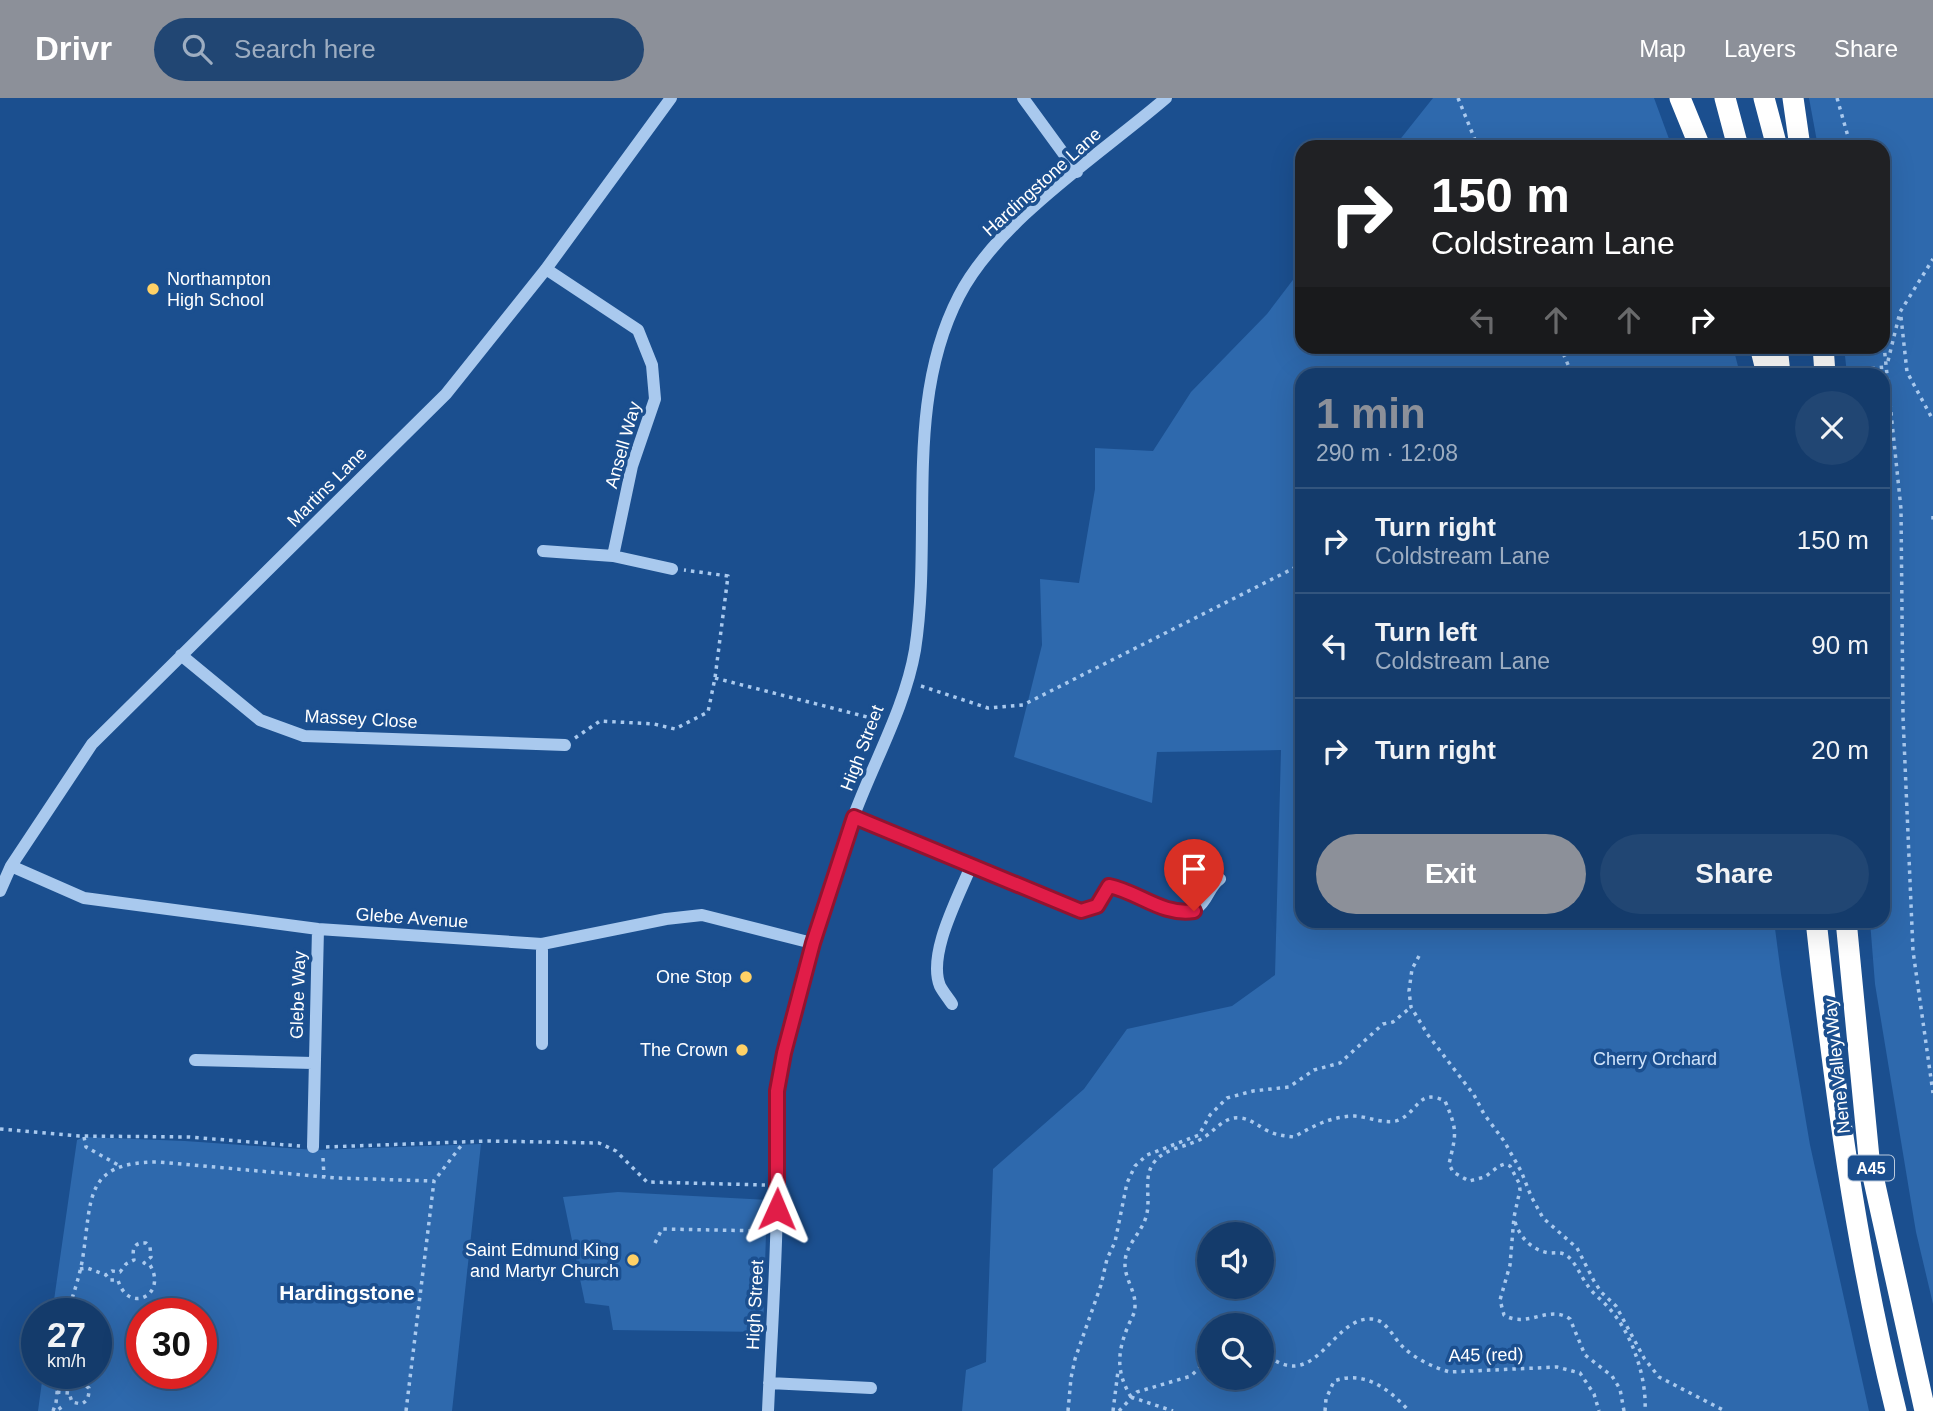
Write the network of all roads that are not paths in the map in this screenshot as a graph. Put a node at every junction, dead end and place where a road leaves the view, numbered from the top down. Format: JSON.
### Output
{"nodes":[{"id":1,"x":671,"y":98,"type":"edge"},
{"id":2,"x":1023,"y":98,"type":"edge"},
{"id":3,"x":1166,"y":98,"type":"edge"},
{"id":4,"x":1680,"y":98,"type":"edge"},
{"id":5,"x":1725,"y":98,"type":"edge"},
{"id":6,"x":1764,"y":98,"type":"edge"},
{"id":7,"x":1793,"y":98,"type":"edge"},
{"id":8,"x":1697,"y":140,"type":"edge"},
{"id":9,"x":1736,"y":140,"type":"edge"},
{"id":10,"x":1775,"y":140,"type":"edge"},
{"id":11,"x":1799,"y":140,"type":"edge"},
{"id":12,"x":1077,"y":172,"type":"junction"},
{"id":13,"x":546,"y":269,"type":"junction"},
{"id":14,"x":543,"y":551,"type":"dead end"},
{"id":15,"x":921,"y":551,"type":"joint"},
{"id":16,"x":613,"y":556,"type":"junction"},
{"id":17,"x":672,"y":569,"type":"road end"},
{"id":18,"x":181,"y":655,"type":"junction"},
{"id":19,"x":565,"y":745,"type":"road end"},
{"id":20,"x":854,"y":817,"type":"junction"},
{"id":21,"x":11,"y":866,"type":"junction"},
{"id":22,"x":971,"y":866,"type":"junction"},
{"id":23,"x":1220,"y":879,"type":"dead end"},
{"id":24,"x":0,"y":891,"type":"edge"},
{"id":25,"x":1817,"y":928,"type":"edge"},
{"id":26,"x":1847,"y":928,"type":"edge"},
{"id":27,"x":318,"y":929,"type":"junction"},
{"id":28,"x":813,"y":943,"type":"junction"},
{"id":29,"x":542,"y":944,"type":"junction"},
{"id":30,"x":952,"y":1004,"type":"dead end"},
{"id":31,"x":542,"y":1044,"type":"dead end"},
{"id":32,"x":195,"y":1060,"type":"dead end"},
{"id":33,"x":313,"y":1063,"type":"junction"},
{"id":34,"x":313,"y":1147,"type":"road end"},
{"id":35,"x":769,"y":1383,"type":"junction"},
{"id":36,"x":871,"y":1388,"type":"dead end"},
{"id":37,"x":768,"y":1411,"type":"edge"},
{"id":38,"x":1896,"y":1411,"type":"edge"},
{"id":39,"x":1925,"y":1411,"type":"edge"}],
"edges":[{"from":1,"to":13,"type":"street","name":"Martins Lane"},
{"from":2,"to":12,"type":"street"},
{"from":3,"to":12,"type":"street","name":"Hardingstone Lane"},
{"from":4,"to":8,"type":"highway"},
{"from":5,"to":9,"type":"highway"},
{"from":6,"to":10,"type":"highway"},
{"from":7,"to":11,"type":"highway"},
{"from":12,"to":15,"type":"street","name":"Hardingstone Lane"},
{"from":13,"to":16,"type":"street","name":"Ansell Way"},
{"from":13,"to":18,"type":"street","name":"Martins Lane"},
{"from":14,"to":16,"type":"street"},
{"from":15,"to":20,"type":"street","name":"High Street"},
{"from":16,"to":17,"type":"street"},
{"from":18,"to":19,"type":"street","name":"Massey Close"},
{"from":18,"to":21,"type":"street","name":"Martins Lane"},
{"from":20,"to":22,"type":"street"},
{"from":20,"to":28,"type":"street","name":"High Street"},
{"from":21,"to":24,"type":"street","name":"Martins Lane"},
{"from":21,"to":27,"type":"street","name":"Glebe Avenue"},
{"from":22,"to":23,"type":"street"},
{"from":22,"to":30,"type":"street"},
{"from":25,"to":38,"type":"highway","name":"Nene Valley Way","number":"A45"},
{"from":26,"to":39,"type":"highway","name":"Nene Valley Way","number":"A45"},
{"from":27,"to":29,"type":"street","name":"Glebe Avenue"},
{"from":27,"to":33,"type":"street","name":"Glebe Way"},
{"from":28,"to":29,"type":"street","name":"Glebe Avenue"},
{"from":28,"to":35,"type":"street","name":"High Street"},
{"from":29,"to":31,"type":"street"},
{"from":32,"to":33,"type":"street","name":"Glebe Way"},
{"from":33,"to":34,"type":"street","name":"Glebe Way"},
{"from":35,"to":36,"type":"street"},
{"from":35,"to":37,"type":"street","name":"High Street"}]}
